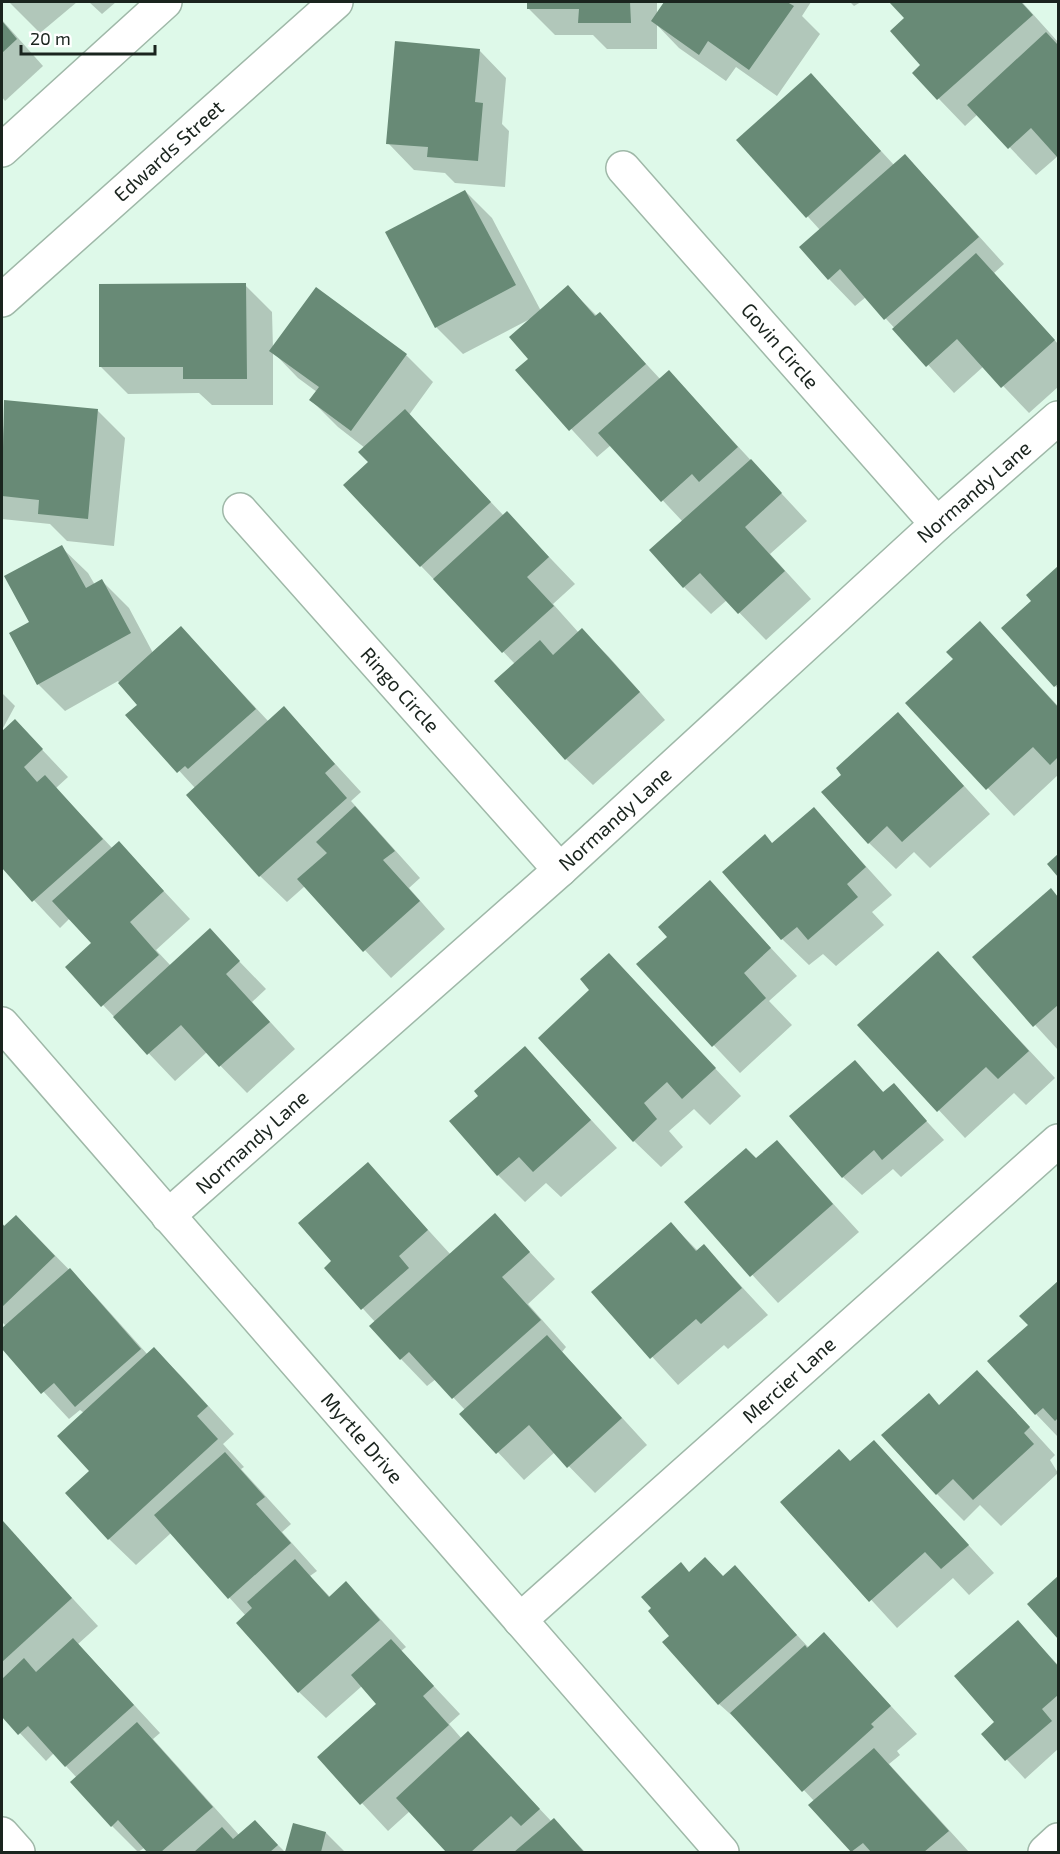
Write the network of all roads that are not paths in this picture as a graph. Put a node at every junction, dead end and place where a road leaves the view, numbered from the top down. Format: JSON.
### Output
{"nodes":[{"id":1,"x":165,"y":2,"type":"edge"},
{"id":2,"x":336,"y":2,"type":"edge"},
{"id":3,"x":2,"y":150,"type":"edge"},
{"id":4,"x":623,"y":168,"type":"dead end"},
{"id":5,"x":2,"y":300,"type":"edge"},
{"id":6,"x":1059,"y":418,"type":"edge"},
{"id":7,"x":240,"y":510,"type":"dead end"},
{"id":8,"x":937,"y":524,"type":"junction"},
{"id":9,"x":560,"y":870,"type":"junction"},
{"id":10,"x":2,"y":1024,"type":"edge"},
{"id":11,"x":1059,"y":1141,"type":"edge"},
{"id":12,"x":168,"y":1216,"type":"junction"},
{"id":13,"x":520,"y":1620,"type":"junction"},
{"id":14,"x":2,"y":1834,"type":"edge"},
{"id":15,"x":1059,"y":1840,"type":"edge"},
{"id":16,"x":18,"y":1852,"type":"edge"},
{"id":17,"x":722,"y":1852,"type":"edge"},
{"id":18,"x":1045,"y":1852,"type":"edge"}],
"edges":[{"from":1,"to":3,"type":"street"},
{"from":2,"to":5,"type":"street","name":"Edwards Street"},
{"from":4,"to":8,"type":"street","name":"Govin Circle"},
{"from":6,"to":8,"type":"street","name":"Normandy Lane"},
{"from":7,"to":9,"type":"street","name":"Ringo Circle"},
{"from":8,"to":9,"type":"street","name":"Normandy Lane"},
{"from":9,"to":12,"type":"street","name":"Normandy Lane"},
{"from":10,"to":12,"type":"street","name":"Myrtle Drive"},
{"from":11,"to":13,"type":"street","name":"Mercier Lane"},
{"from":12,"to":13,"type":"street","name":"Myrtle Drive"},
{"from":13,"to":17,"type":"street","name":"Myrtle Drive"},
{"from":14,"to":16,"type":"street"},
{"from":15,"to":18,"type":"street"}]}
